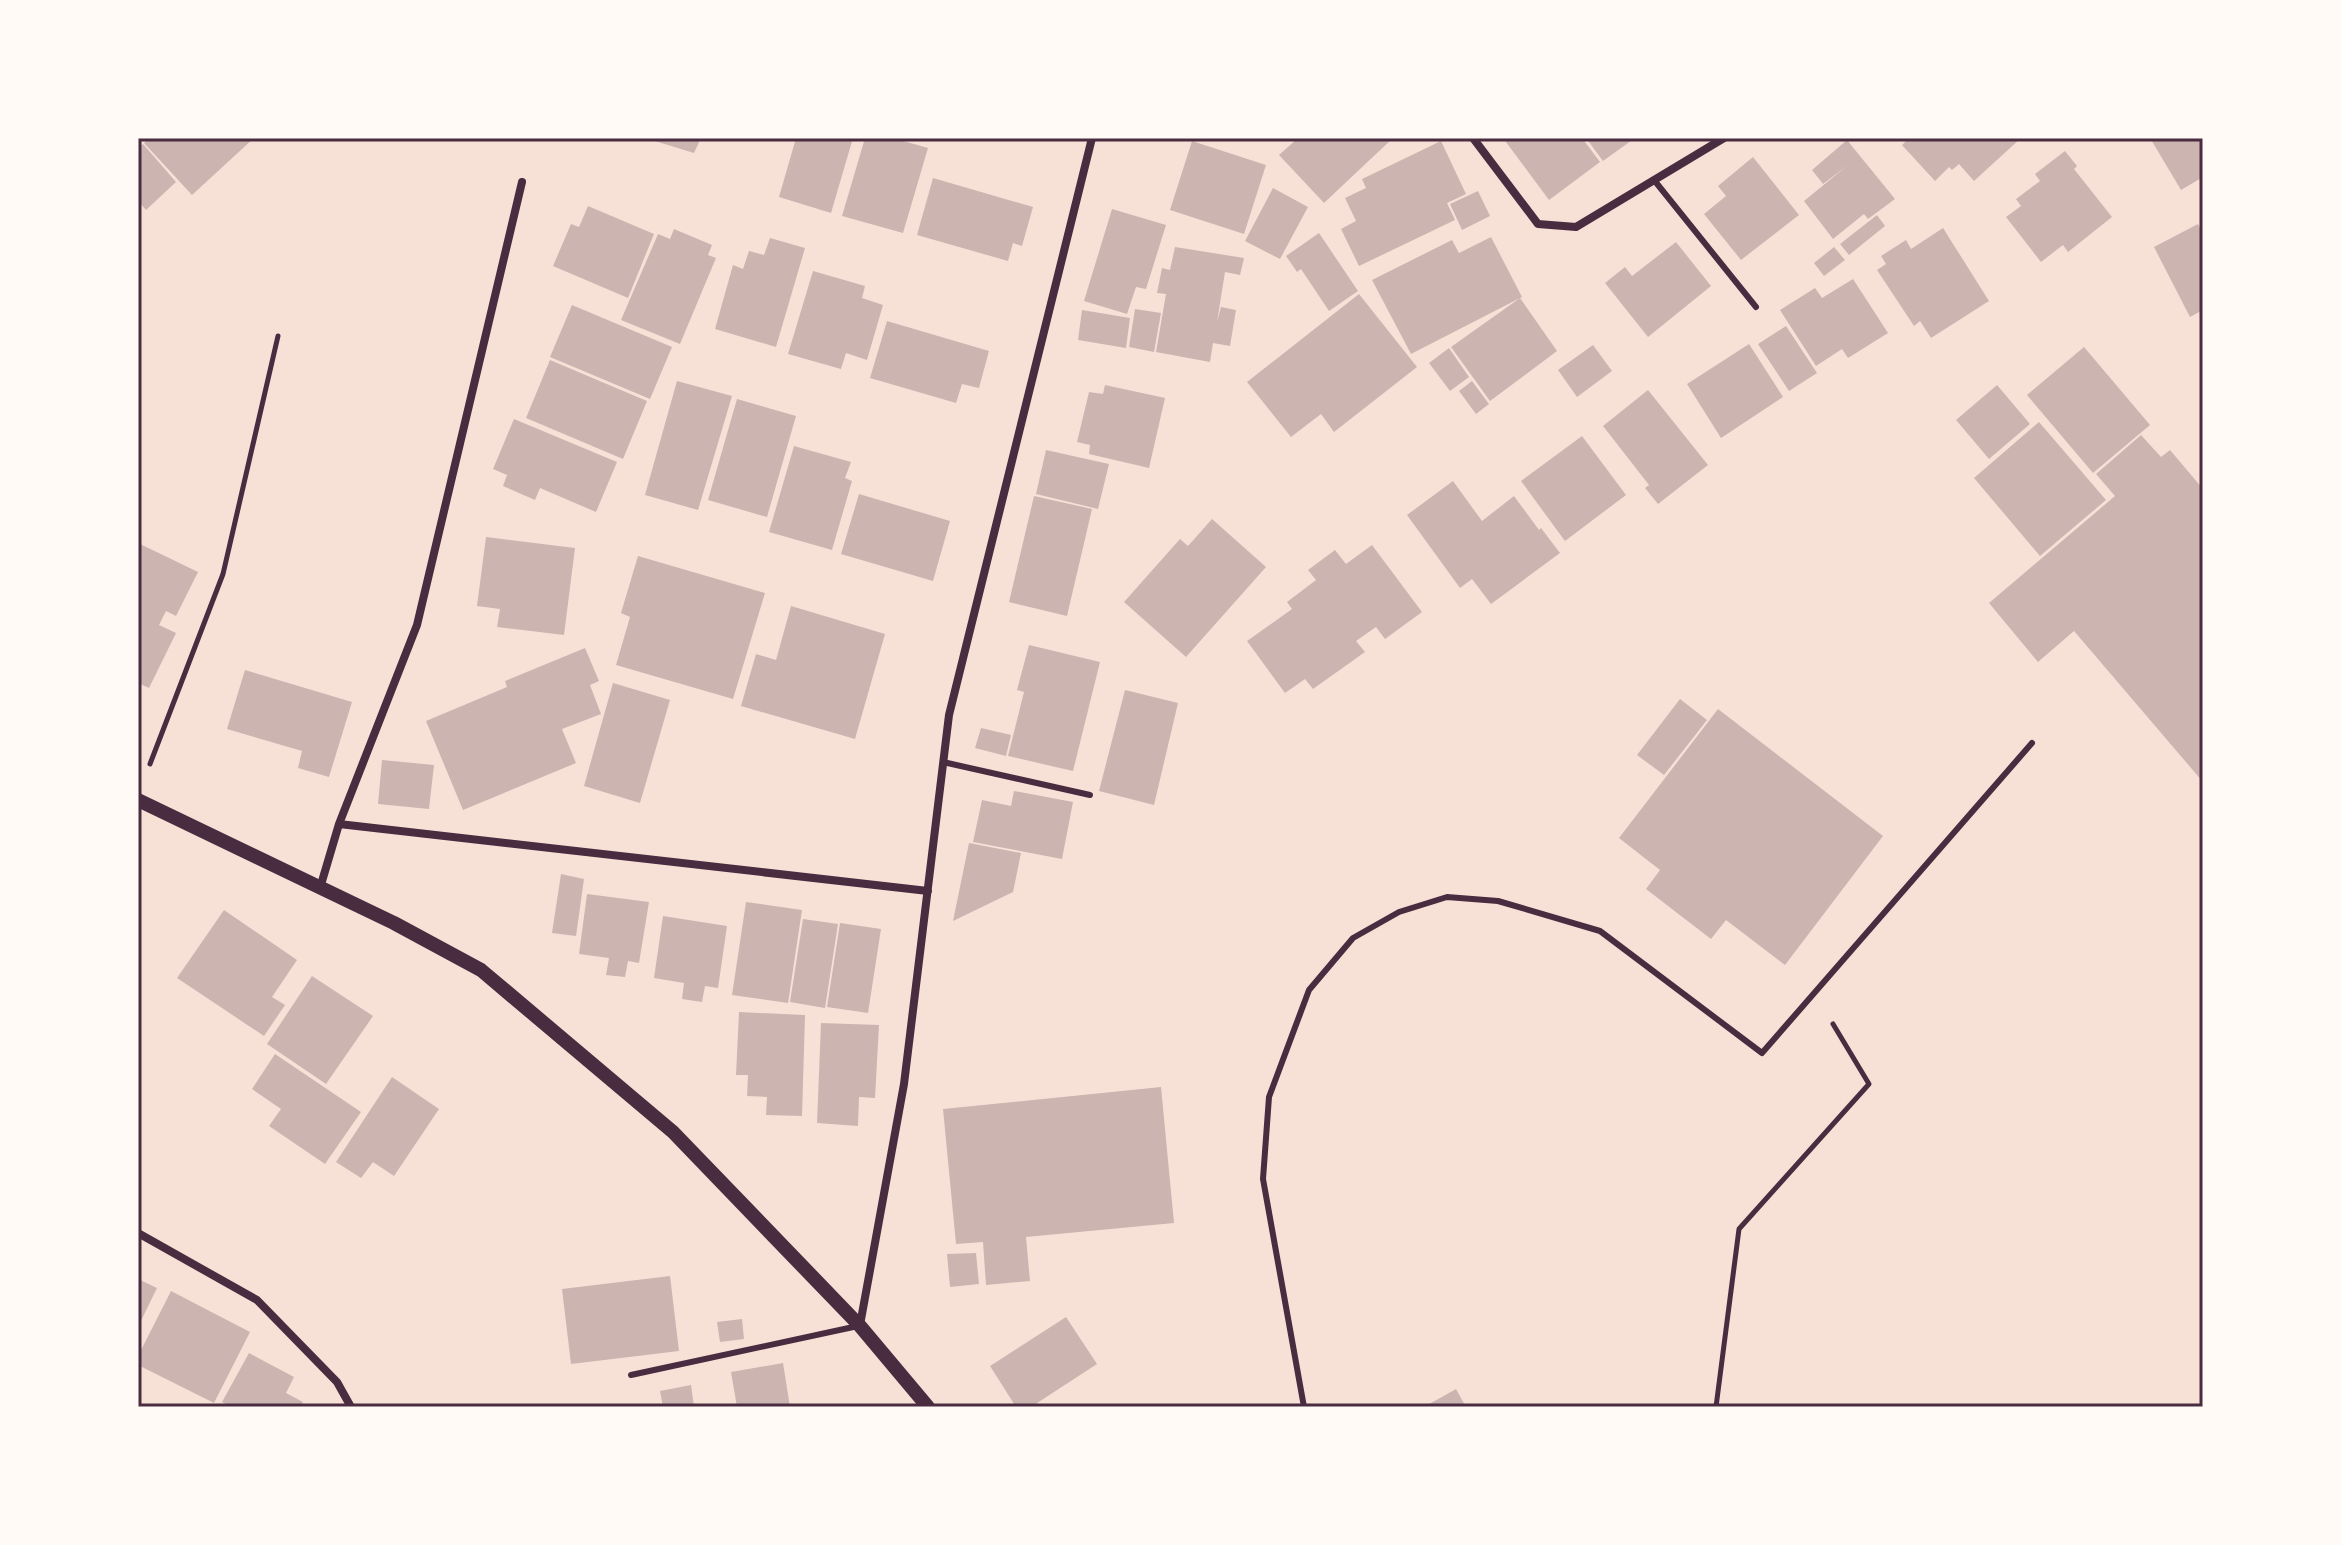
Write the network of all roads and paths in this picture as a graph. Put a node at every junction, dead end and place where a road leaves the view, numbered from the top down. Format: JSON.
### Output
{"nodes":[{"id":1,"x":1092,"y":138,"type":"edge"},
{"id":2,"x":1473,"y":138,"type":"edge"},
{"id":3,"x":1724,"y":138,"type":"edge"},
{"id":4,"x":1654,"y":180,"type":"junction"},
{"id":5,"x":522,"y":182,"type":"dead end"},
{"id":6,"x":1756,"y":307,"type":"dead end"},
{"id":7,"x":278,"y":336,"type":"dead end"},
{"id":8,"x":2032,"y":743,"type":"dead end"},
{"id":9,"x":943,"y":762,"type":"junction"},
{"id":10,"x":149,"y":765,"type":"dead end"},
{"id":11,"x":1090,"y":795,"type":"dead end"},
{"id":12,"x":138,"y":800,"type":"edge"},
{"id":13,"x":339,"y":824,"type":"junction"},
{"id":14,"x":320,"y":888,"type":"junction"},
{"id":15,"x":928,"y":891,"type":"junction"},
{"id":16,"x":1814,"y":993,"type":"junction"},
{"id":17,"x":138,"y":1233,"type":"edge"},
{"id":18,"x":860,"y":1326,"type":"junction"},
{"id":19,"x":631,"y":1375,"type":"dead end"},
{"id":20,"x":351,"y":1407,"type":"edge"},
{"id":21,"x":928,"y":1407,"type":"edge"},
{"id":22,"x":1304,"y":1407,"type":"edge"},
{"id":23,"x":1716,"y":1407,"type":"edge"}],
"edges":[{"from":1,"to":9,"type":"street"},
{"from":2,"to":4,"type":"street"},
{"from":3,"to":4,"type":"street"},
{"from":4,"to":6,"type":"lane"},
{"from":5,"to":13,"type":"street"},
{"from":7,"to":10,"type":"path"},
{"from":8,"to":16,"type":"lane"},
{"from":9,"to":11,"type":"lane"},
{"from":9,"to":15,"type":"street"},
{"from":12,"to":14,"type":"street"},
{"from":13,"to":14,"type":"street"},
{"from":13,"to":15,"type":"street"},
{"from":14,"to":18,"type":"street"},
{"from":15,"to":18,"type":"street"},
{"from":16,"to":22,"type":"lane"},
{"from":16,"to":23,"type":"path"},
{"from":17,"to":20,"type":"street"},
{"from":18,"to":19,"type":"lane"},
{"from":18,"to":21,"type":"street"}]}
